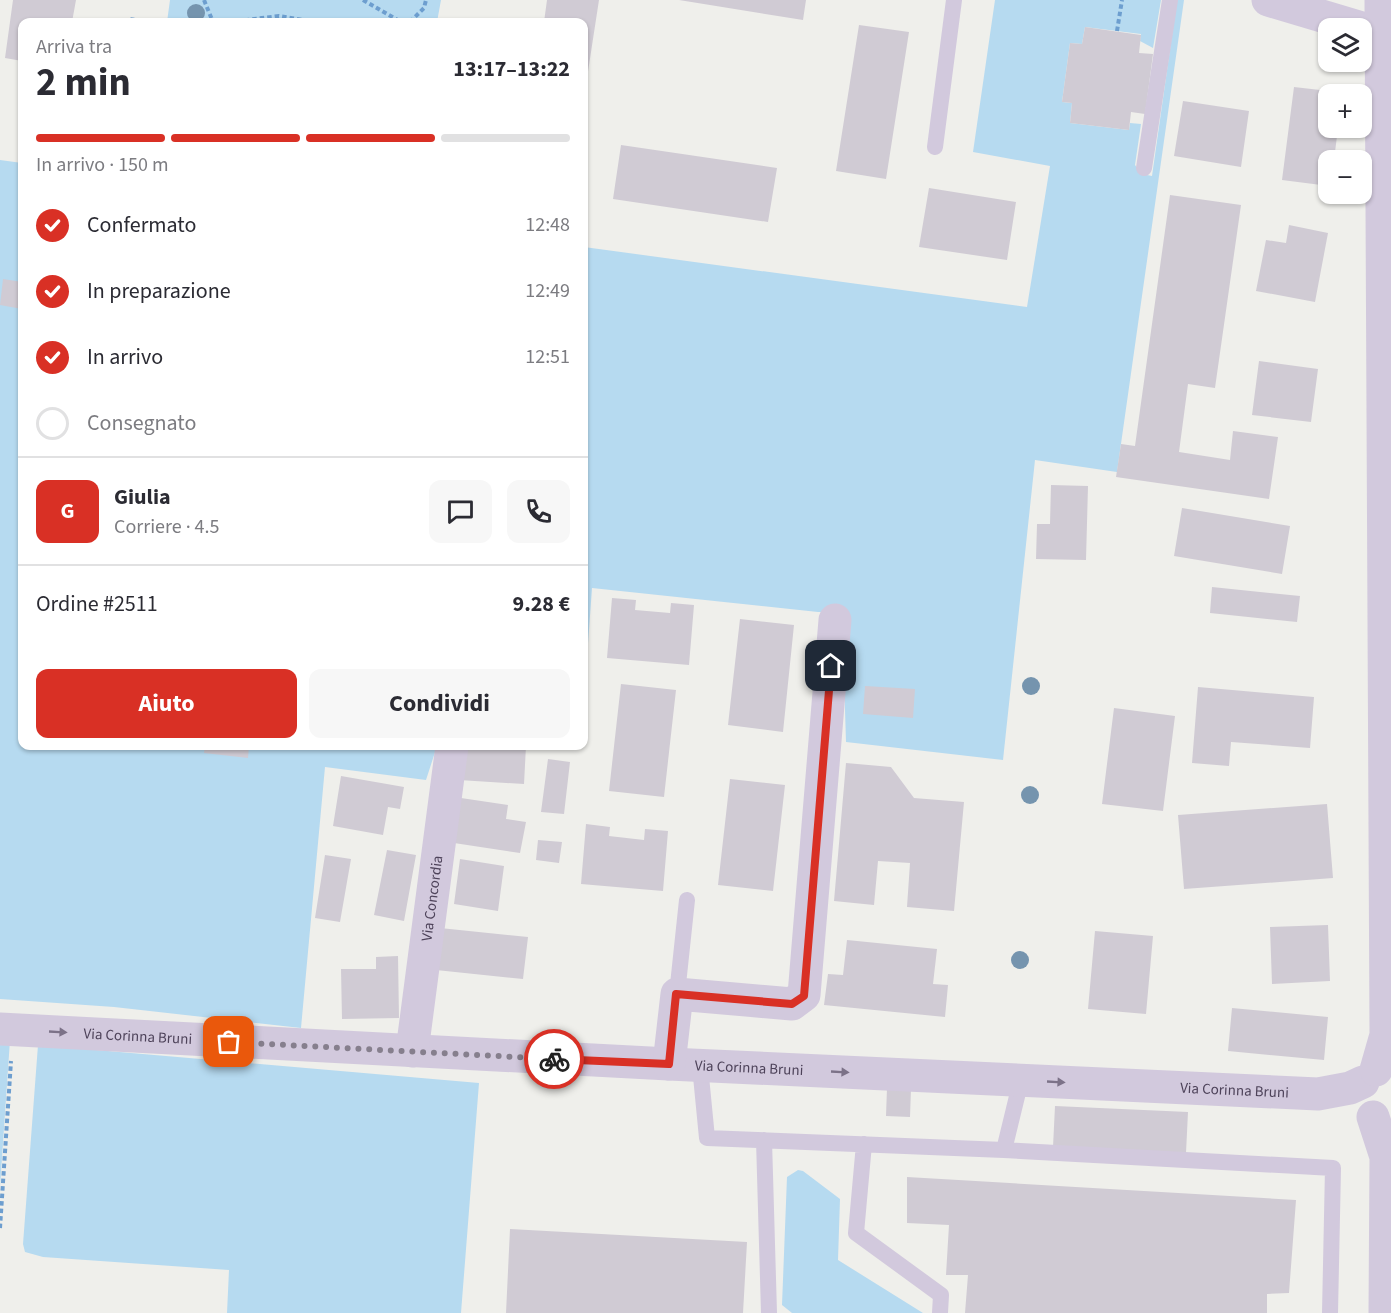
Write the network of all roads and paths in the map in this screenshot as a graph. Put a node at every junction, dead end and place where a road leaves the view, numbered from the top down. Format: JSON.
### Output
{"nodes":[{"id":1,"x":204,"y":0,"type":"edge"},
{"id":2,"x":363,"y":0,"type":"edge"},
{"id":3,"x":426,"y":0,"type":"edge"},
{"id":4,"x":954,"y":0,"type":"edge"},
{"id":5,"x":1122,"y":0,"type":"edge"},
{"id":6,"x":1170,"y":0,"type":"edge"},
{"id":7,"x":1268,"y":0,"type":"edge"},
{"id":8,"x":133,"y":15,"type":"dead end"},
{"id":9,"x":1376,"y":16,"type":"edge"},
{"id":10,"x":133,"y":18,"type":"edge"},
{"id":11,"x":211,"y":18,"type":"edge"},
{"id":12,"x":263,"y":18,"type":"edge"},
{"id":13,"x":291,"y":18,"type":"edge"},
{"id":14,"x":394,"y":18,"type":"edge"},
{"id":15,"x":414,"y":18,"type":"edge"},
{"id":16,"x":1117,"y":31,"type":"dead end"},
{"id":17,"x":934,"y":147,"type":"dead end"},
{"id":18,"x":1144,"y":168,"type":"dead end"},
{"id":19,"x":835,"y":620,"type":"dead end"},
{"id":20,"x":451,"y":750,"type":"edge"},
{"id":21,"x":687,"y":900,"type":"dead end"},
{"id":22,"x":676,"y":994,"type":"junction"},
{"id":23,"x":6,"y":1041,"type":"edge"},
{"id":24,"x":412,"y":1051,"type":"junction"},
{"id":25,"x":684,"y":1065,"type":"junction"},
{"id":26,"x":1021,"y":1080,"type":"junction"},
{"id":27,"x":1381,"y":1095,"type":"edge"},
{"id":28,"x":764,"y":1140,"type":"junction"},
{"id":29,"x":864,"y":1144,"type":"junction"},
{"id":30,"x":1004,"y":1150,"type":"junction"},
{"id":31,"x":0,"y":1228,"type":"edge"},
{"id":32,"x":769,"y":1313,"type":"edge"},
{"id":33,"x":940,"y":1313,"type":"edge"},
{"id":34,"x":1330,"y":1313,"type":"edge"},
{"id":35,"x":1384,"y":1313,"type":"edge"}],
"edges":[{"from":1,"to":11,"type":"path"},
{"from":2,"to":14,"type":"path"},
{"from":3,"to":15,"type":"path"},
{"from":4,"to":17,"type":"lane"},
{"from":5,"to":16,"type":"path"},
{"from":6,"to":18,"type":"lane"},
{"from":7,"to":9,"type":"street"},
{"from":8,"to":10,"type":"path"},
{"from":9,"to":27,"type":"street"},
{"from":12,"to":13,"type":"path"},
{"from":19,"to":22,"type":"street"},
{"from":20,"to":24,"type":"street","name":"Via Concordia"},
{"from":21,"to":22,"type":"lane"},
{"from":22,"to":25,"type":"street"},
{"from":23,"to":24,"type":"street","name":"Via Corinna Bruni","one_way":true},
{"from":23,"to":31,"type":"path"},
{"from":24,"to":25,"type":"street","name":"Via Corinna Bruni"},
{"from":25,"to":26,"type":"street","name":"Via Corinna Bruni","one_way":true},
{"from":25,"to":28,"type":"lane"},
{"from":26,"to":27,"type":"street","name":"Via Corinna Bruni","one_way":true},
{"from":26,"to":30,"type":"lane"},
{"from":27,"to":35,"type":"street"},
{"from":28,"to":29,"type":"lane"},
{"from":28,"to":32,"type":"lane"},
{"from":29,"to":30,"type":"lane"},
{"from":29,"to":33,"type":"lane"},
{"from":30,"to":34,"type":"lane"}]}
